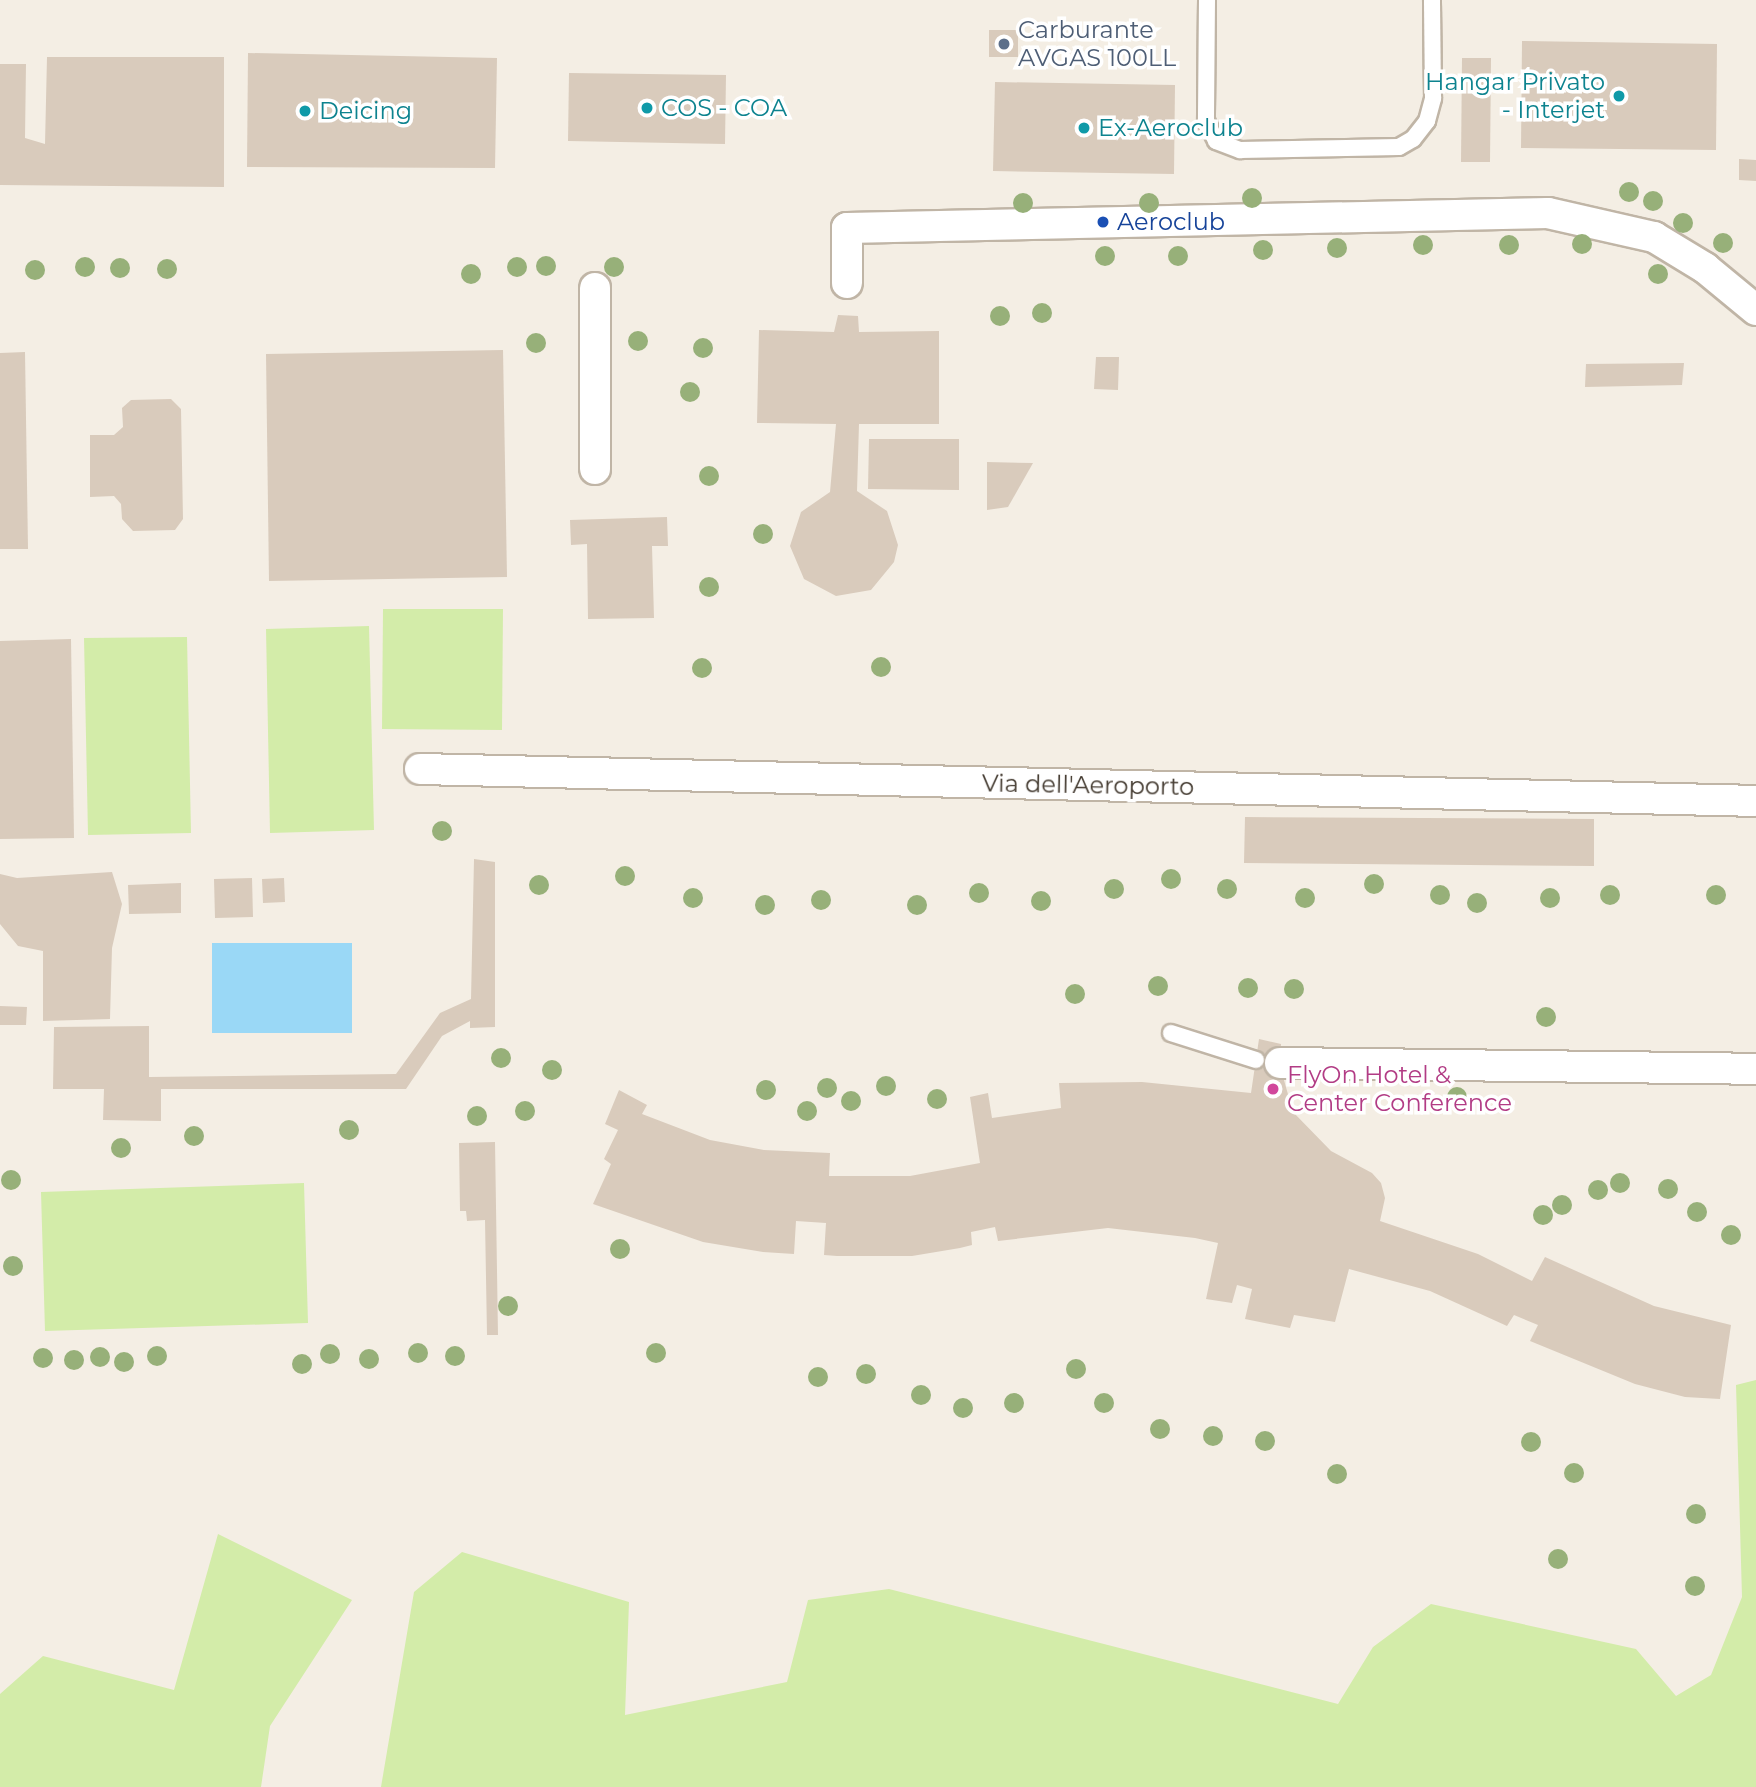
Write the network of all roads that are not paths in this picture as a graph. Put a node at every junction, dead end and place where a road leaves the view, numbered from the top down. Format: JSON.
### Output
{"nodes":[{"id":1,"x":1207,"y":0,"type":"edge"},
{"id":2,"x":1432,"y":0,"type":"edge"},
{"id":3,"x":848,"y":283,"type":"dead end"},
{"id":4,"x":595,"y":288,"type":"dead end"},
{"id":5,"x":1756,"y":310,"type":"edge"},
{"id":6,"x":596,"y":469,"type":"dead end"},
{"id":7,"x":420,"y":769,"type":"dead end"},
{"id":8,"x":1756,"y":801,"type":"edge"},
{"id":9,"x":1171,"y":1034,"type":"dead end"},
{"id":10,"x":1268,"y":1062,"type":"joint"},
{"id":11,"x":1756,"y":1069,"type":"edge"}],
"edges":[{"from":1,"to":2,"type":"lane"},
{"from":3,"to":5,"type":"street"},
{"from":4,"to":6,"type":"street"},
{"from":7,"to":8,"type":"street","name":"Via dell'Aeroporto"},
{"from":9,"to":10,"type":"lane"},
{"from":10,"to":11,"type":"street"}]}
